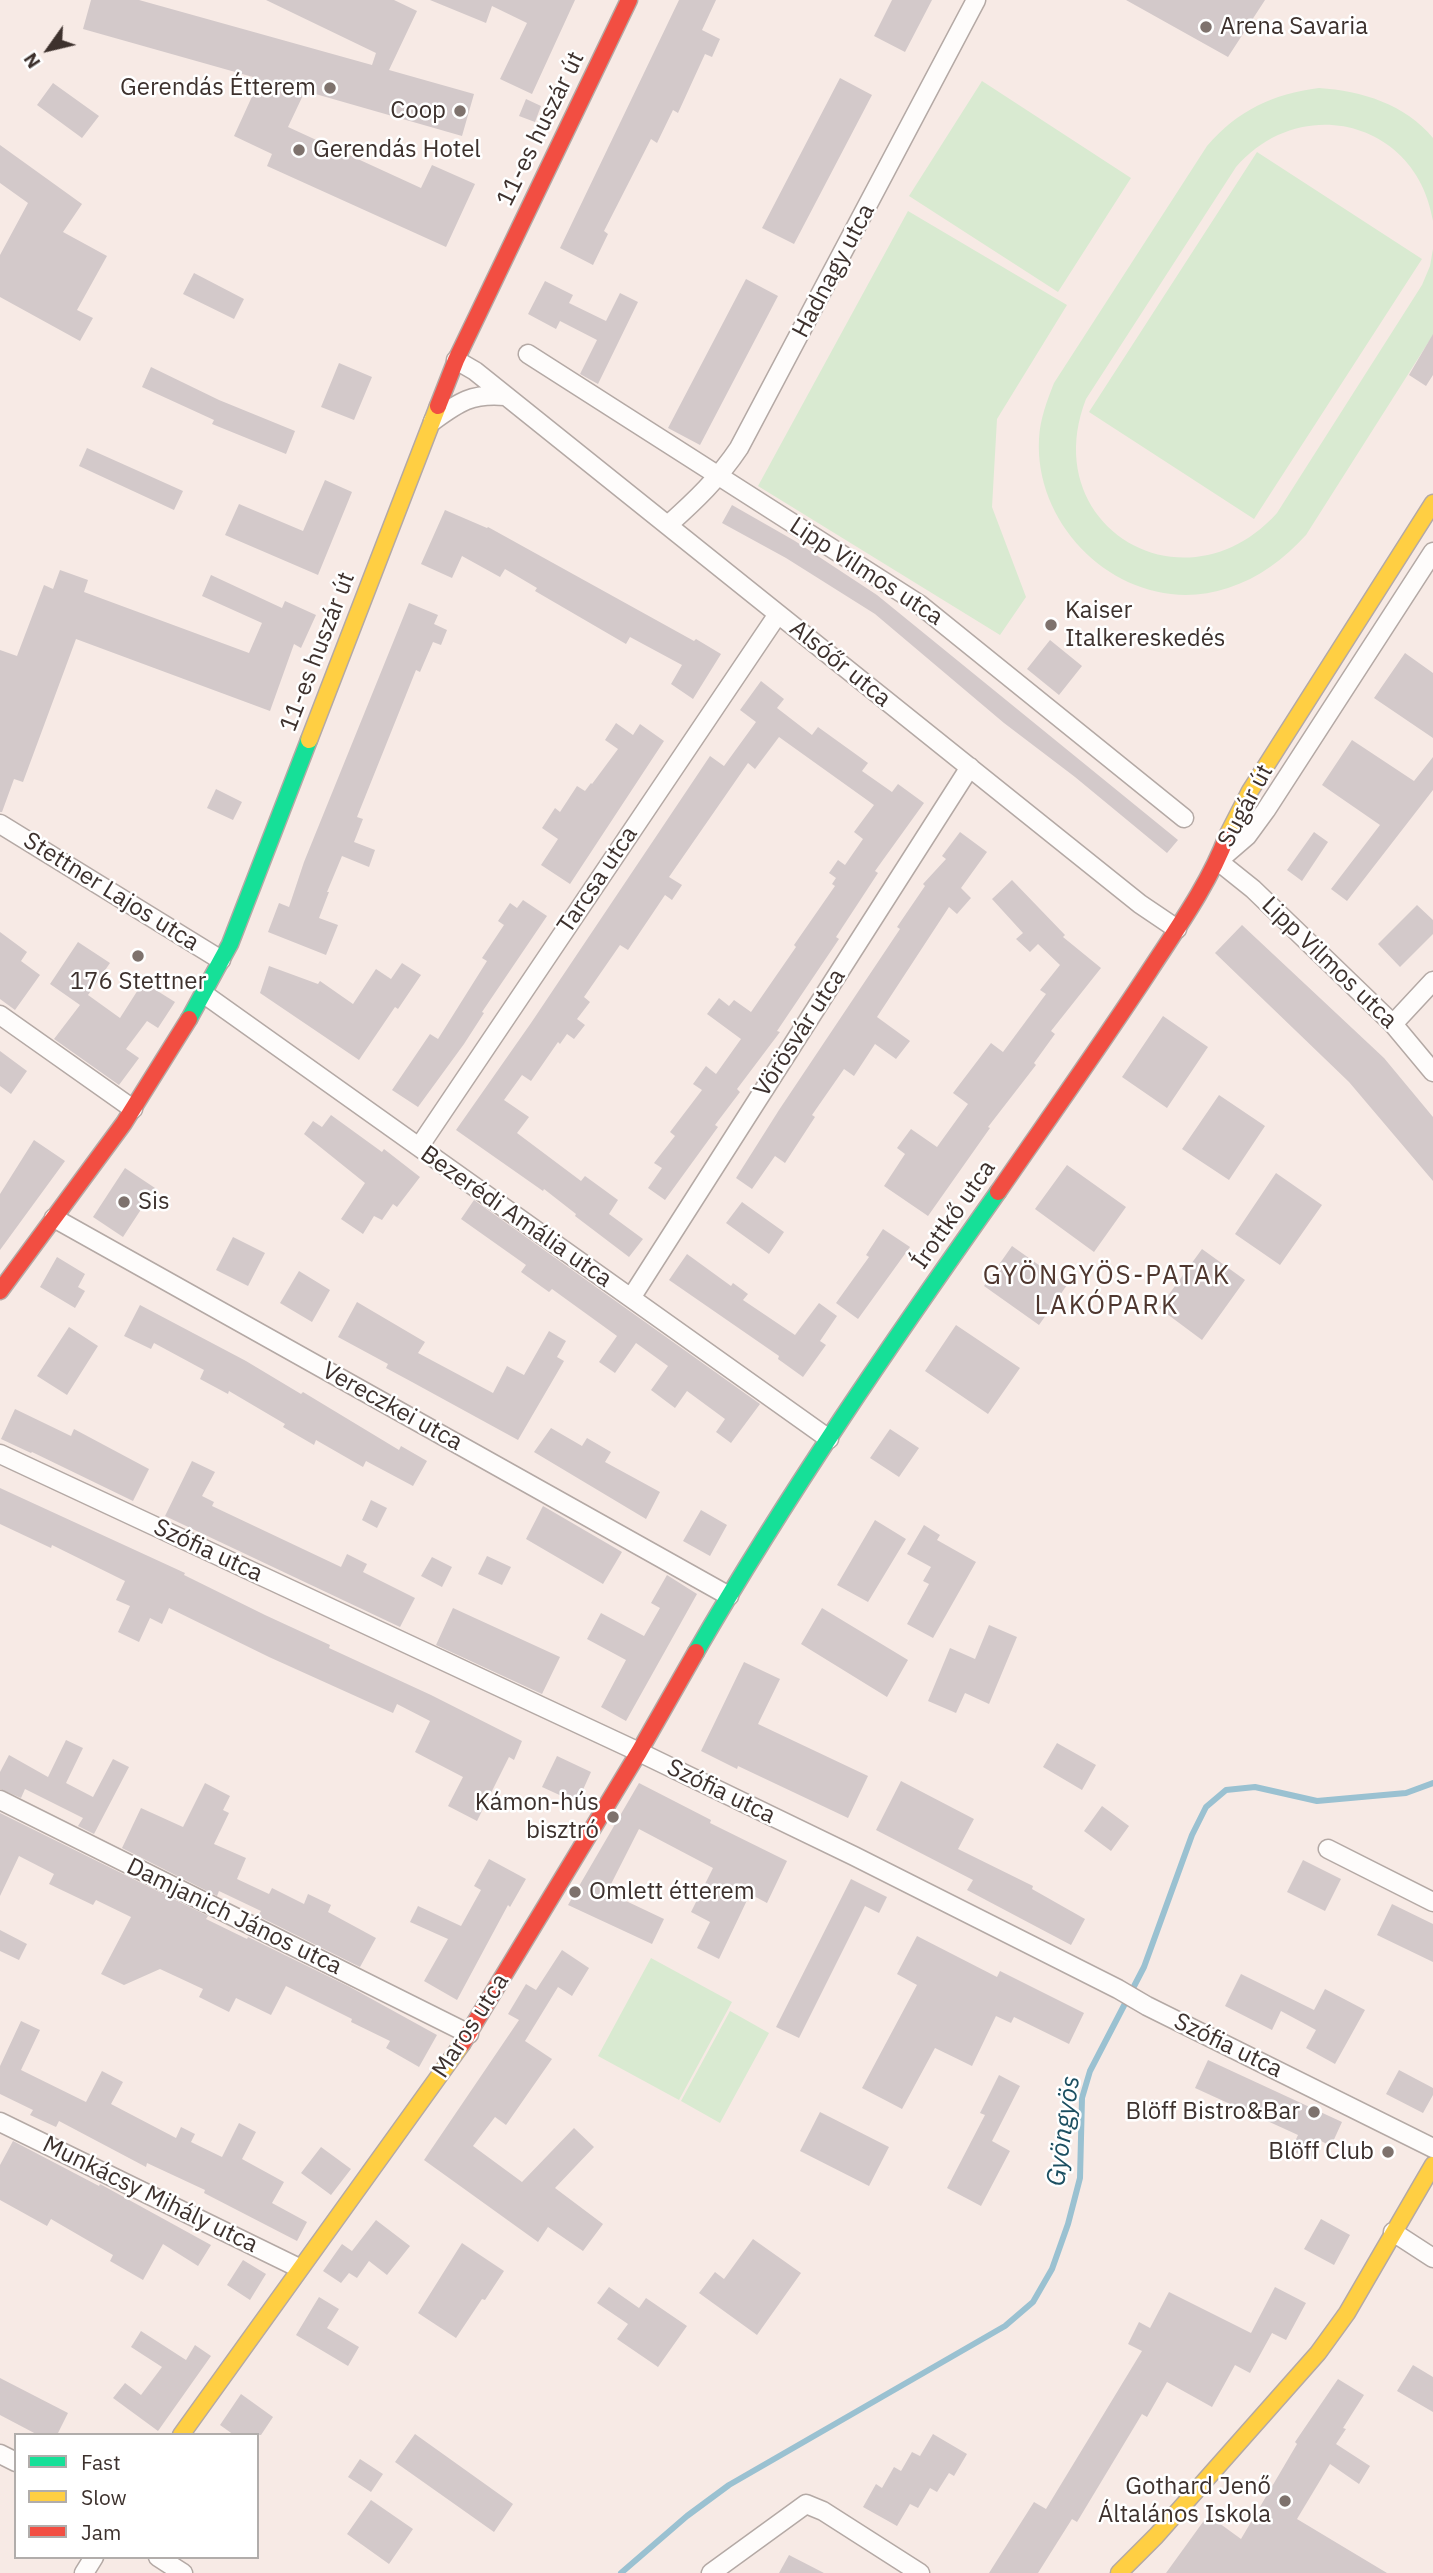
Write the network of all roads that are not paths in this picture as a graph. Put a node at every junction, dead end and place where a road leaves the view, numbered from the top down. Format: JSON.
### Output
{"nodes":[{"id":1,"x":629,"y":0,"type":"edge"},
{"id":2,"x":976,"y":0,"type":"edge"},
{"id":3,"x":528,"y":354,"type":"dead end"},
{"id":4,"x":456,"y":360,"type":"junction"},
{"id":5,"x":505,"y":396,"type":"junction"},
{"id":6,"x":430,"y":424,"type":"junction"},
{"id":7,"x":718,"y":477,"type":"junction"},
{"id":8,"x":1433,"y":503,"type":"edge"},
{"id":9,"x":668,"y":525,"type":"junction"},
{"id":10,"x":1433,"y":552,"type":"edge"},
{"id":11,"x":778,"y":614,"type":"junction"},
{"id":12,"x":970,"y":768,"type":"junction"},
{"id":13,"x":1184,"y":818,"type":"dead end"},
{"id":14,"x":0,"y":824,"type":"edge"},
{"id":15,"x":1218,"y":862,"type":"junction"},
{"id":16,"x":1177,"y":929,"type":"junction"},
{"id":17,"x":221,"y":960,"type":"junction"},
{"id":18,"x":1433,"y":981,"type":"edge"},
{"id":19,"x":204,"y":995,"type":"junction"},
{"id":20,"x":0,"y":1016,"type":"edge"},
{"id":21,"x":1393,"y":1024,"type":"junction"},
{"id":22,"x":1433,"y":1072,"type":"edge"},
{"id":23,"x":134,"y":1109,"type":"junction"},
{"id":24,"x":418,"y":1147,"type":"junction"},
{"id":25,"x":54,"y":1218,"type":"junction"},
{"id":26,"x":0,"y":1291,"type":"edge"},
{"id":27,"x":631,"y":1298,"type":"junction"},
{"id":28,"x":829,"y":1439,"type":"junction"},
{"id":29,"x":0,"y":1454,"type":"edge"},
{"id":30,"x":729,"y":1596,"type":"junction"},
{"id":31,"x":639,"y":1752,"type":"junction"},
{"id":32,"x":0,"y":1800,"type":"edge"},
{"id":33,"x":1328,"y":1849,"type":"dead end"},
{"id":34,"x":1433,"y":1902,"type":"edge"},
{"id":35,"x":469,"y":2034,"type":"junction"},
{"id":36,"x":0,"y":2122,"type":"edge"},
{"id":37,"x":1433,"y":2148,"type":"edge"},
{"id":38,"x":1433,"y":2165,"type":"edge"},
{"id":39,"x":1393,"y":2232,"type":"junction"},
{"id":40,"x":1433,"y":2258,"type":"edge"},
{"id":41,"x":299,"y":2268,"type":"junction"},
{"id":42,"x":182,"y":2433,"type":"edge"},
{"id":43,"x":161,"y":2559,"type":"edge"},
{"id":44,"x":183,"y":2573,"type":"edge"},
{"id":45,"x":711,"y":2573,"type":"edge"},
{"id":46,"x":920,"y":2573,"type":"edge"},
{"id":47,"x":1119,"y":2573,"type":"edge"}],
"edges":[{"from":1,"to":4,"type":"street","name":"11-es huszár út"},
{"from":2,"to":7,"type":"street","name":"Hadnagy utca"},
{"from":3,"to":7,"type":"street","name":"Lipp Vilmos utca"},
{"from":4,"to":5,"type":"street","name":"Alsóőr utca"},
{"from":4,"to":6,"type":"street","name":"11-es huszár út"},
{"from":5,"to":6,"type":"street"},
{"from":5,"to":9,"type":"street","name":"Alsóőr utca"},
{"from":6,"to":17,"type":"street","name":"11-es huszár út"},
{"from":7,"to":9,"type":"street","name":"Hadnagy utca"},
{"from":7,"to":13,"type":"street","name":"Lipp Vilmos utca"},
{"from":8,"to":15,"type":"street","name":"Sugár út"},
{"from":9,"to":11,"type":"street","name":"Alsóőr utca"},
{"from":10,"to":15,"type":"street","name":"Sugár út"},
{"from":11,"to":12,"type":"street","name":"Alsóőr utca"},
{"from":11,"to":24,"type":"street","name":"Tarcsa utca"},
{"from":12,"to":16,"type":"street","name":"Alsóőr utca"},
{"from":12,"to":27,"type":"street","name":"Vörösvár utca"},
{"from":14,"to":17,"type":"street","name":"Stettner Lajos utca"},
{"from":15,"to":16,"type":"street","name":"Írottkő utca"},
{"from":15,"to":21,"type":"street","name":"Lipp Vilmos utca"},
{"from":16,"to":28,"type":"street","name":"Írottkő utca"},
{"from":17,"to":19,"type":"street","name":"11-es huszár út"},
{"from":18,"to":21,"type":"street"},
{"from":19,"to":23,"type":"street","name":"11-es huszár út"},
{"from":19,"to":24,"type":"street","name":"Bezerédi Amália utca"},
{"from":20,"to":23,"type":"street"},
{"from":21,"to":22,"type":"street","name":"Lipp Vilmos utca"},
{"from":23,"to":25,"type":"street","name":"11-es huszár út"},
{"from":24,"to":27,"type":"street","name":"Bezerédi Amália utca"},
{"from":25,"to":26,"type":"street","name":"11-es huszár út"},
{"from":25,"to":30,"type":"street","name":"Vereczkei utca"},
{"from":27,"to":28,"type":"street","name":"Bezerédi Amália utca"},
{"from":28,"to":30,"type":"street","name":"Írottkő utca"},
{"from":29,"to":31,"type":"street","name":"Szófia utca"},
{"from":30,"to":31,"type":"street","name":"Maros utca"},
{"from":31,"to":35,"type":"street","name":"Maros utca"},
{"from":31,"to":37,"type":"street","name":"Szófia utca"},
{"from":32,"to":35,"type":"street","name":"Damjanich János utca"},
{"from":33,"to":34,"type":"street"},
{"from":35,"to":41,"type":"street","name":"Maros utca"},
{"from":36,"to":41,"type":"street","name":"Munkácsy Mihály utca"},
{"from":38,"to":39,"type":"street"},
{"from":39,"to":40,"type":"street"},
{"from":39,"to":47,"type":"street"},
{"from":41,"to":42,"type":"street","name":"Maros utca"},
{"from":43,"to":44,"type":"street"},
{"from":45,"to":46,"type":"street"}]}
